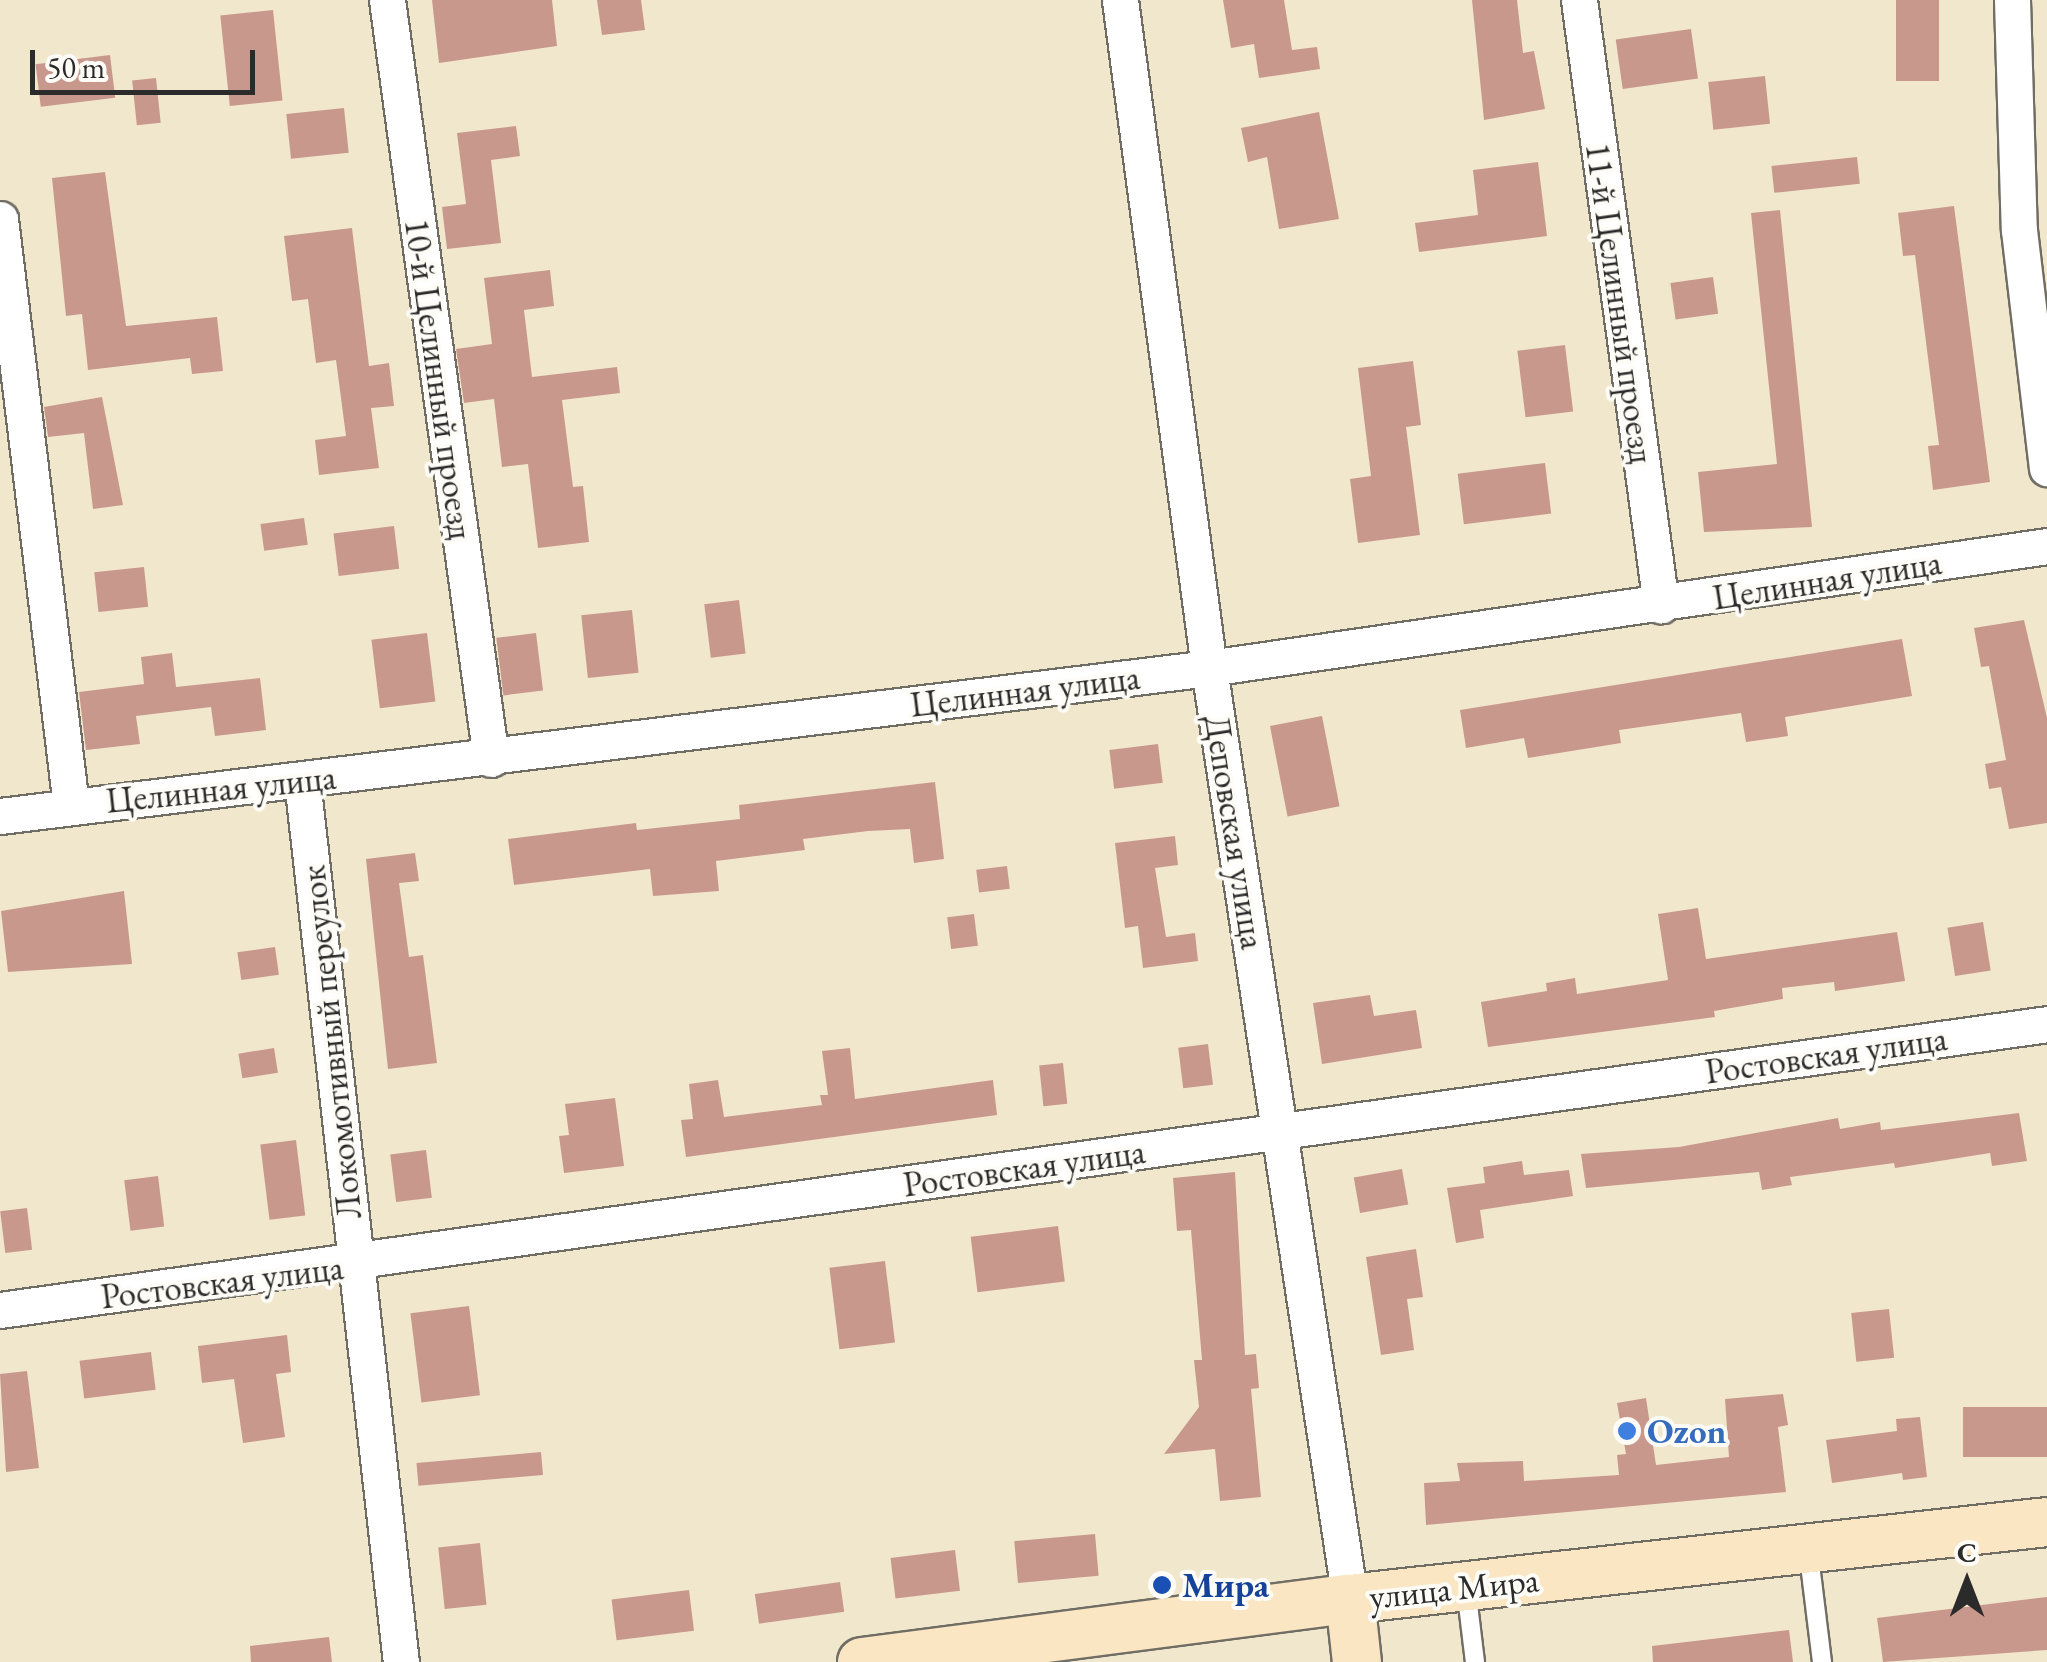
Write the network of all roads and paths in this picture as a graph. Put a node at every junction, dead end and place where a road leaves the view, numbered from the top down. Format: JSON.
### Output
{"nodes":[{"id":1,"x":387,"y":0,"type":"edge"},
{"id":2,"x":1120,"y":0,"type":"edge"},
{"id":3,"x":1579,"y":0,"type":"edge"},
{"id":4,"x":2012,"y":0,"type":"edge"},
{"id":5,"x":0,"y":219,"type":"edge"},
{"id":6,"x":2033,"y":228,"type":"edge"},
{"id":7,"x":2047,"y":468,"type":"edge"},
{"id":8,"x":2047,"y":546,"type":"edge"},
{"id":9,"x":1662,"y":605,"type":"junction"},
{"id":10,"x":1208,"y":668,"type":"junction"},
{"id":11,"x":491,"y":759,"type":"junction"},
{"id":12,"x":302,"y":780,"type":"junction"},
{"id":13,"x":71,"y":806,"type":"junction"},
{"id":14,"x":0,"y":816,"type":"edge"},
{"id":15,"x":2047,"y":1024,"type":"edge"},
{"id":16,"x":1283,"y":1131,"type":"junction"},
{"id":17,"x":356,"y":1264,"type":"junction"},
{"id":18,"x":0,"y":1310,"type":"edge"},
{"id":19,"x":2047,"y":1522,"type":"edge"},
{"id":20,"x":1808,"y":1547,"type":"junction"},
{"id":21,"x":1466,"y":1587,"type":"junction"},
{"id":22,"x":1350,"y":1599,"type":"junction"},
{"id":23,"x":400,"y":1662,"type":"edge"},
{"id":24,"x":862,"y":1662,"type":"edge"},
{"id":25,"x":1357,"y":1662,"type":"edge"},
{"id":26,"x":1475,"y":1662,"type":"edge"},
{"id":27,"x":1822,"y":1662,"type":"edge"}],
"edges":[{"from":1,"to":11,"type":"street","name":"10-й Целинный проезд"},
{"from":2,"to":10,"type":"street","name":"Деповская улица"},
{"from":3,"to":9,"type":"street","name":"11-й Целинный проезд"},
{"from":4,"to":6,"type":"street"},
{"from":5,"to":13,"type":"street"},
{"from":6,"to":7,"type":"street"},
{"from":8,"to":9,"type":"street","name":"Целинная улица"},
{"from":9,"to":10,"type":"street","name":"Целинная улица"},
{"from":10,"to":11,"type":"street","name":"Целинная улица"},
{"from":10,"to":16,"type":"street","name":"Деповская улица"},
{"from":11,"to":12,"type":"street","name":"Целинная улица"},
{"from":12,"to":13,"type":"street","name":"Целинная улица"},
{"from":12,"to":17,"type":"street","name":"Локомотивный переулок"},
{"from":13,"to":14,"type":"street","name":"Целинная улица"},
{"from":15,"to":16,"type":"street","name":"Ростовская улица"},
{"from":16,"to":17,"type":"street","name":"Ростовская улица"},
{"from":16,"to":22,"type":"street","name":"Деповская улица"},
{"from":17,"to":18,"type":"street","name":"Ростовская улица"},
{"from":17,"to":23,"type":"street","name":"Локомотивный переулок"},
{"from":19,"to":20,"type":"main road","name":"улица Мира"},
{"from":20,"to":21,"type":"main road","name":"улица Мира"},
{"from":20,"to":27,"type":"lane"},
{"from":21,"to":22,"type":"main road","name":"улица Мира"},
{"from":21,"to":26,"type":"lane"},
{"from":22,"to":24,"type":"main road","name":"улица Мира"},
{"from":22,"to":25,"type":"main road","name":"Деповская улица"}]}
